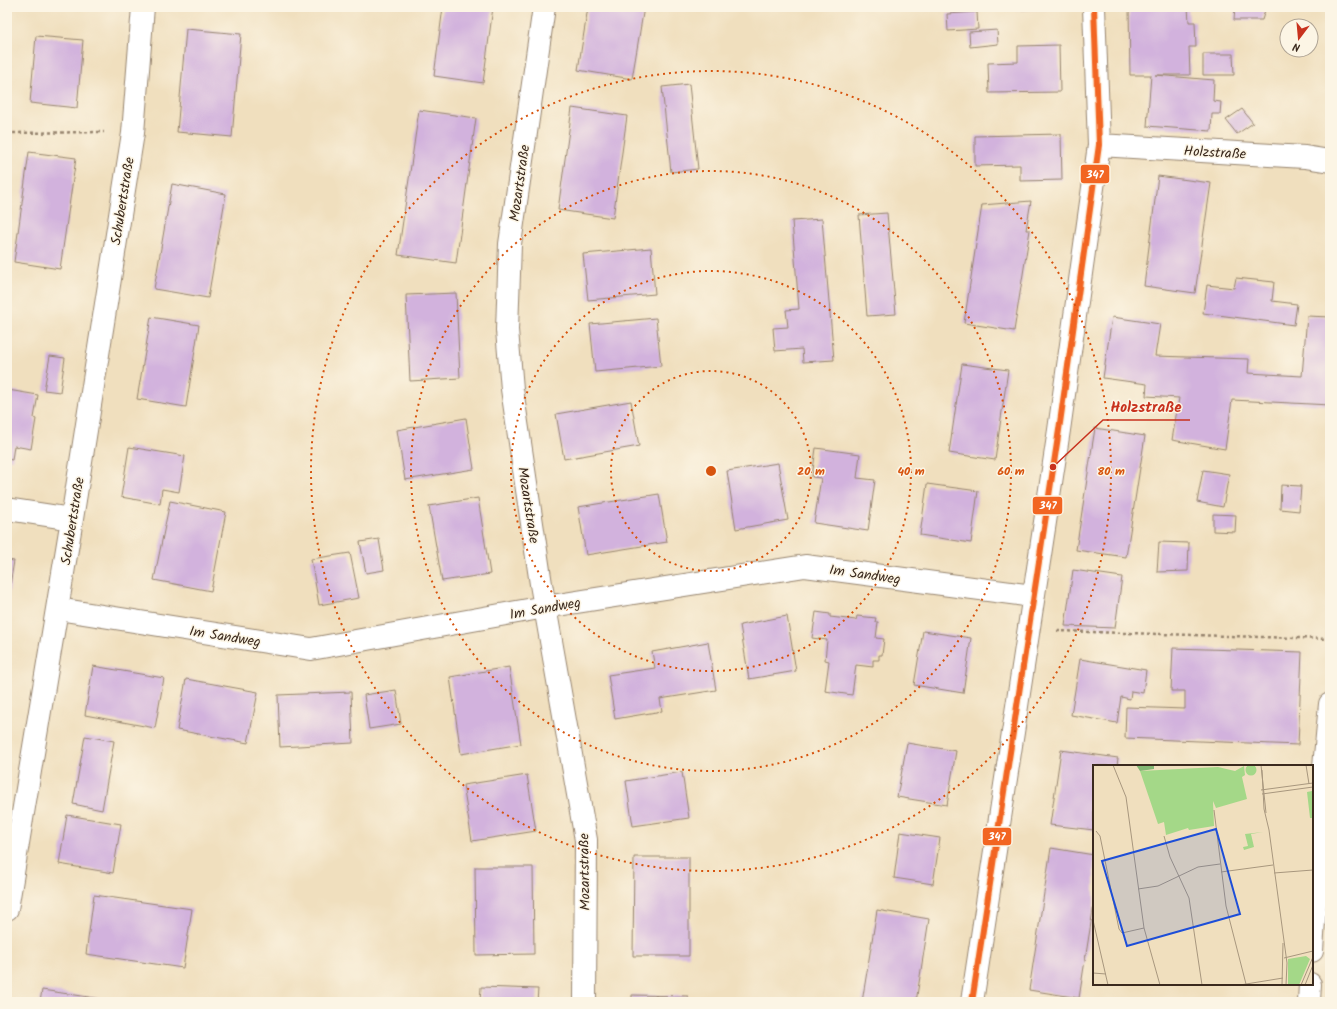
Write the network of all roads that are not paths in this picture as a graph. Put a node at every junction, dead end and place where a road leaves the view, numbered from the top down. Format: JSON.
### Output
{"nodes":[{"id":1,"x":142,"y":7,"type":"edge"},
{"id":2,"x":544,"y":7,"type":"edge"},
{"id":3,"x":1094,"y":7,"type":"edge"},
{"id":4,"x":1099,"y":145,"type":"junction"},
{"id":5,"x":1330,"y":161,"type":"edge"},
{"id":6,"x":7,"y":509,"type":"edge"},
{"id":7,"x":72,"y":519,"type":"junction"},
{"id":8,"x":1033,"y":596,"type":"junction"},
{"id":9,"x":545,"y":607,"type":"junction"},
{"id":10,"x":58,"y":609,"type":"junction"},
{"id":11,"x":1330,"y":704,"type":"edge"},
{"id":12,"x":7,"y":909,"type":"edge"},
{"id":13,"x":1313,"y":935,"type":"edge"},
{"id":14,"x":1310,"y":985,"type":"edge"},
{"id":15,"x":585,"y":1002,"type":"edge"},
{"id":16,"x":972,"y":1002,"type":"edge"},
{"id":17,"x":1309,"y":1002,"type":"edge"}],
"edges":[{"from":1,"to":7,"type":"street","name":"Schubertstraße"},
{"from":2,"to":9,"type":"street","name":"Mozartstraße"},
{"from":3,"to":4,"type":"street"},
{"from":4,"to":5,"type":"street","name":"Holzstraße"},
{"from":4,"to":8,"type":"street"},
{"from":6,"to":7,"type":"street"},
{"from":7,"to":10,"type":"street","name":"Schubertstraße"},
{"from":8,"to":9,"type":"street","name":"Im Sandweg"},
{"from":8,"to":16,"type":"street"},
{"from":9,"to":10,"type":"street","name":"Im Sandweg"},
{"from":9,"to":15,"type":"street","name":"Mozartstraße"},
{"from":10,"to":12,"type":"street","name":"Schubertstraße"},
{"from":11,"to":13,"type":"street"},
{"from":14,"to":17,"type":"street"}]}
